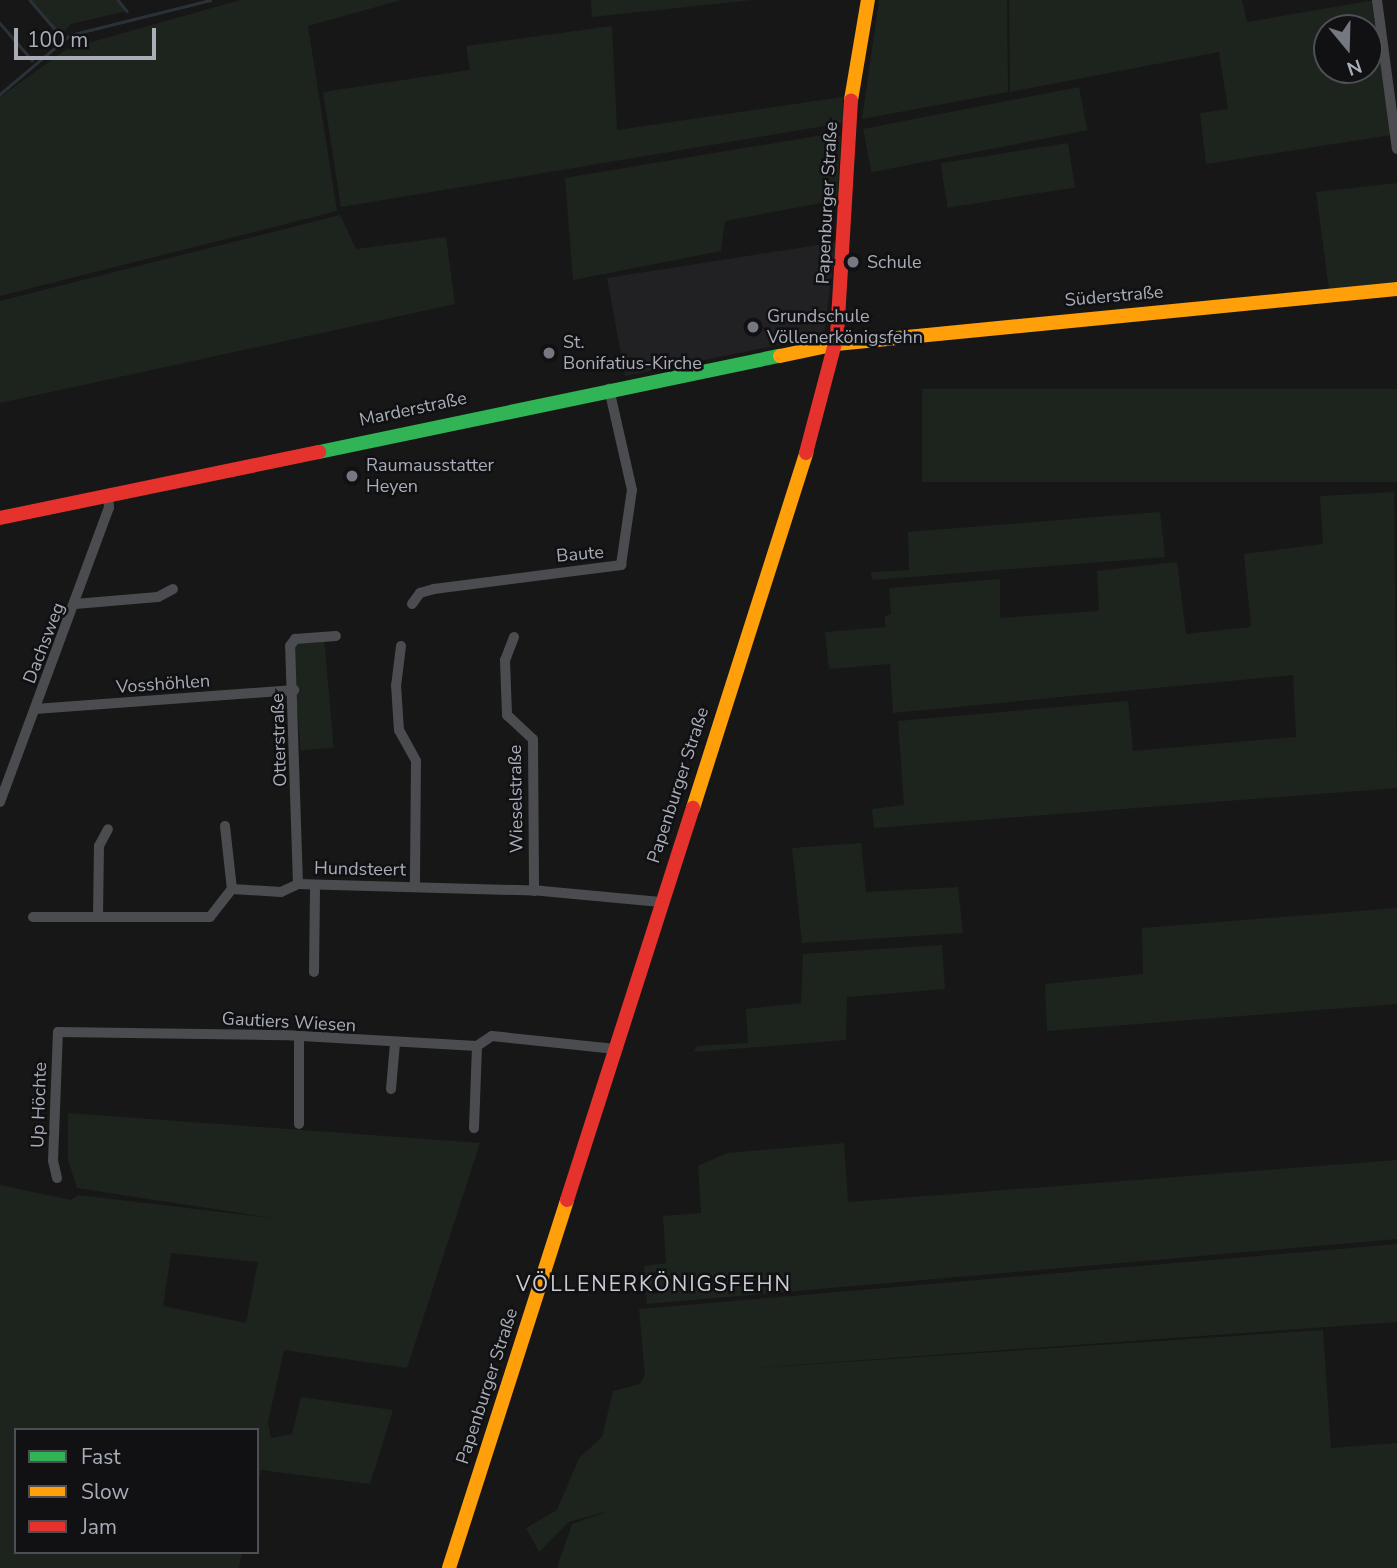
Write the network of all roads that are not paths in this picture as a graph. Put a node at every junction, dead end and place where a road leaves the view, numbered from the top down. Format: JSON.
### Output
{"nodes":[{"id":1,"x":868,"y":0,"type":"edge"},
{"id":2,"x":1377,"y":0,"type":"edge"},
{"id":3,"x":1397,"y":149,"type":"edge"},
{"id":4,"x":1397,"y":289,"type":"edge"},
{"id":5,"x":836,"y":344,"type":"junction"},
{"id":6,"x":608,"y":389,"type":"junction"},
{"id":7,"x":108,"y":494,"type":"junction"},
{"id":8,"x":0,"y":518,"type":"edge"},
{"id":9,"x":173,"y":589,"type":"dead end"},
{"id":10,"x":75,"y":604,"type":"junction"},
{"id":11,"x":412,"y":604,"type":"dead end"},
{"id":12,"x":336,"y":636,"type":"dead end"},
{"id":13,"x":514,"y":637,"type":"dead end"},
{"id":14,"x":401,"y":646,"type":"dead end"},
{"id":15,"x":294,"y":690,"type":"junction"},
{"id":16,"x":35,"y":709,"type":"junction"},
{"id":17,"x":0,"y":802,"type":"edge"},
{"id":18,"x":225,"y":825,"type":"dead end"},
{"id":19,"x":108,"y":829,"type":"dead end"},
{"id":20,"x":298,"y":884,"type":"junction"},
{"id":21,"x":315,"y":885,"type":"junction"},
{"id":22,"x":415,"y":886,"type":"junction"},
{"id":23,"x":232,"y":889,"type":"junction"},
{"id":24,"x":534,"y":891,"type":"junction"},
{"id":25,"x":660,"y":902,"type":"junction"},
{"id":26,"x":98,"y":916,"type":"junction"},
{"id":27,"x":33,"y":917,"type":"dead end"},
{"id":28,"x":314,"y":972,"type":"dead end"},
{"id":29,"x":58,"y":1032,"type":"joint"},
{"id":30,"x":299,"y":1037,"type":"junction"},
{"id":31,"x":395,"y":1043,"type":"junction"},
{"id":32,"x":477,"y":1046,"type":"junction"},
{"id":33,"x":615,"y":1049,"type":"junction"},
{"id":34,"x":391,"y":1089,"type":"dead end"},
{"id":35,"x":299,"y":1124,"type":"dead end"},
{"id":36,"x":474,"y":1128,"type":"dead end"},
{"id":37,"x":57,"y":1178,"type":"dead end"},
{"id":38,"x":449,"y":1568,"type":"edge"}],
"edges":[{"from":1,"to":5,"type":"street","name":"Papenburger Straße"},
{"from":2,"to":3,"type":"street"},
{"from":4,"to":5,"type":"street","name":"Süderstraße"},
{"from":5,"to":6,"type":"street","name":"Marderstraße"},
{"from":5,"to":25,"type":"street","name":"Papenburger Straße"},
{"from":6,"to":7,"type":"street","name":"Marderstraße"},
{"from":6,"to":11,"type":"street","name":"Baute"},
{"from":7,"to":8,"type":"street","name":"Marderstraße"},
{"from":7,"to":10,"type":"street","name":"Dachsweg"},
{"from":9,"to":10,"type":"street"},
{"from":10,"to":16,"type":"street","name":"Dachsweg"},
{"from":12,"to":15,"type":"street","name":"Otterstraße"},
{"from":13,"to":24,"type":"street","name":"Wieselstraße"},
{"from":14,"to":22,"type":"street"},
{"from":15,"to":16,"type":"street","name":"Vosshöhlen"},
{"from":15,"to":20,"type":"street","name":"Otterstraße"},
{"from":16,"to":17,"type":"street","name":"Dachsweg"},
{"from":18,"to":23,"type":"street"},
{"from":19,"to":26,"type":"street"},
{"from":20,"to":21,"type":"street","name":"Hundsteert"},
{"from":20,"to":23,"type":"street","name":"Hundsteert"},
{"from":21,"to":22,"type":"street","name":"Hundsteert"},
{"from":21,"to":28,"type":"street"},
{"from":22,"to":24,"type":"street","name":"Hundsteert"},
{"from":23,"to":26,"type":"street"},
{"from":24,"to":25,"type":"street","name":"Hundsteert"},
{"from":25,"to":33,"type":"street","name":"Papenburger Straße"},
{"from":26,"to":27,"type":"street"},
{"from":29,"to":30,"type":"street","name":"Gautiers Wiesen"},
{"from":29,"to":37,"type":"street","name":"Up Höchte"},
{"from":30,"to":31,"type":"street","name":"Gautiers Wiesen"},
{"from":30,"to":35,"type":"street"},
{"from":31,"to":32,"type":"street","name":"Gautiers Wiesen"},
{"from":31,"to":34,"type":"street"},
{"from":32,"to":33,"type":"street","name":"Gautiers Wiesen"},
{"from":32,"to":36,"type":"street"},
{"from":33,"to":38,"type":"street","name":"Papenburger Straße"}]}
